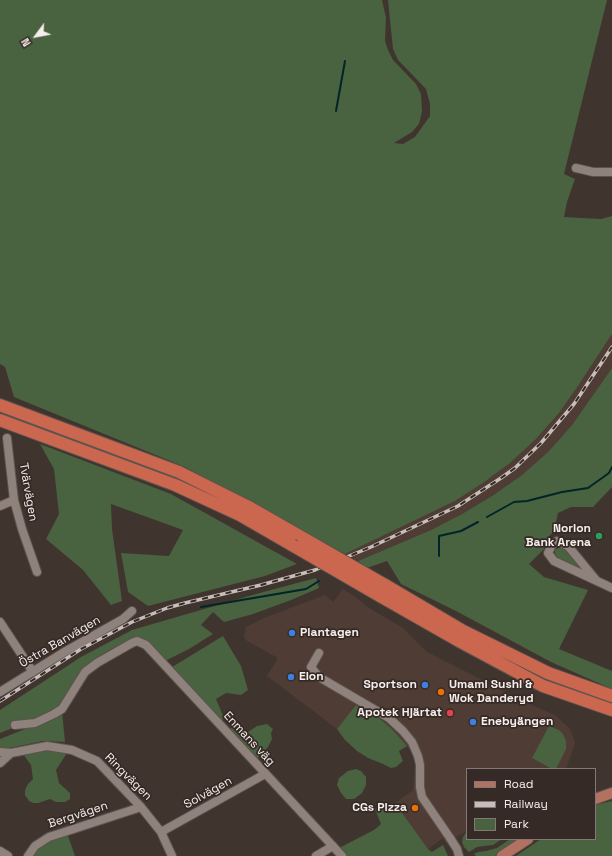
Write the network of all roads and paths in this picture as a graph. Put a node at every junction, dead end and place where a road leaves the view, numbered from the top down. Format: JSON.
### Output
{"nodes":[{"id":1,"x":576,"y":168,"type":"dead end"},
{"id":2,"x":612,"y":171,"type":"edge"},
{"id":3,"x":0,"y":405,"type":"edge"},
{"id":4,"x":0,"y":420,"type":"edge"},
{"id":5,"x":7,"y":438,"type":"dead end"},
{"id":6,"x":14,"y":500,"type":"junction"},
{"id":7,"x":0,"y":506,"type":"edge"},
{"id":8,"x":37,"y":572,"type":"dead end"},
{"id":9,"x":596,"y":580,"type":"junction"},
{"id":10,"x":612,"y":588,"type":"edge"},
{"id":11,"x":383,"y":591,"type":"junction"},
{"id":12,"x":132,"y":611,"type":"dead end"},
{"id":13,"x":0,"y":622,"type":"edge"},
{"id":14,"x":319,"y":653,"type":"dead end"},
{"id":15,"x":32,"y":672,"type":"junction"},
{"id":16,"x":0,"y":692,"type":"edge"},
{"id":17,"x":612,"y":696,"type":"edge"},
{"id":18,"x":612,"y":710,"type":"edge"},
{"id":19,"x":15,"y":725,"type":"dead end"},
{"id":20,"x":0,"y":752,"type":"edge"},
{"id":21,"x":11,"y":753,"type":"junction"},
{"id":22,"x":0,"y":763,"type":"edge"},
{"id":23,"x":265,"y":774,"type":"junction"},
{"id":24,"x":612,"y":793,"type":"edge"},
{"id":25,"x":596,"y":800,"type":"edge"},
{"id":26,"x":141,"y":806,"type":"junction"},
{"id":27,"x":161,"y":832,"type":"junction"},
{"id":28,"x":526,"y":840,"type":"edge"},
{"id":29,"x":333,"y":846,"type":"junction"},
{"id":30,"x":0,"y":851,"type":"edge"},
{"id":31,"x":458,"y":853,"type":"edge"},
{"id":32,"x":8,"y":856,"type":"edge"},
{"id":33,"x":28,"y":856,"type":"edge"},
{"id":34,"x":172,"y":856,"type":"edge"},
{"id":35,"x":316,"y":856,"type":"edge"},
{"id":36,"x":342,"y":856,"type":"edge"},
{"id":37,"x":465,"y":856,"type":"edge"},
{"id":38,"x":502,"y":856,"type":"edge"}],
"edges":[{"from":1,"to":2,"type":"street"},
{"from":3,"to":11,"type":"highway","bridge":true},
{"from":4,"to":11,"type":"highway","bridge":true},
{"from":5,"to":6,"type":"street","name":"Tvärvägen"},
{"from":6,"to":7,"type":"street"},
{"from":6,"to":8,"type":"street","name":"Tvärvägen"},
{"from":9,"to":9,"type":"street"},
{"from":9,"to":10,"type":"street"},
{"from":11,"to":17,"type":"highway"},
{"from":11,"to":18,"type":"highway"},
{"from":12,"to":15,"type":"street","name":"Östra Banvägen"},
{"from":13,"to":15,"type":"street"},
{"from":14,"to":31,"type":"street"},
{"from":15,"to":16,"type":"street","name":"Östra Banvägen"},
{"from":19,"to":23,"type":"street","name":"Enmans väg"},
{"from":20,"to":21,"type":"street","name":"Ringvägen"},
{"from":21,"to":22,"type":"street"},
{"from":21,"to":26,"type":"street","name":"Ringvägen"},
{"from":23,"to":27,"type":"street","name":"Solvägen"},
{"from":23,"to":29,"type":"street","name":"Enmans väg"},
{"from":24,"to":25,"type":"main road"},
{"from":26,"to":27,"type":"street","name":"Ringvägen"},
{"from":26,"to":33,"type":"street","name":"Bergvägen"},
{"from":27,"to":34,"type":"street","name":"Ringvägen"},
{"from":28,"to":38,"type":"main road"},
{"from":29,"to":35,"type":"street"},
{"from":29,"to":36,"type":"street","name":"Enmans väg"},
{"from":30,"to":32,"type":"street"},
{"from":31,"to":37,"type":"street"}]}
